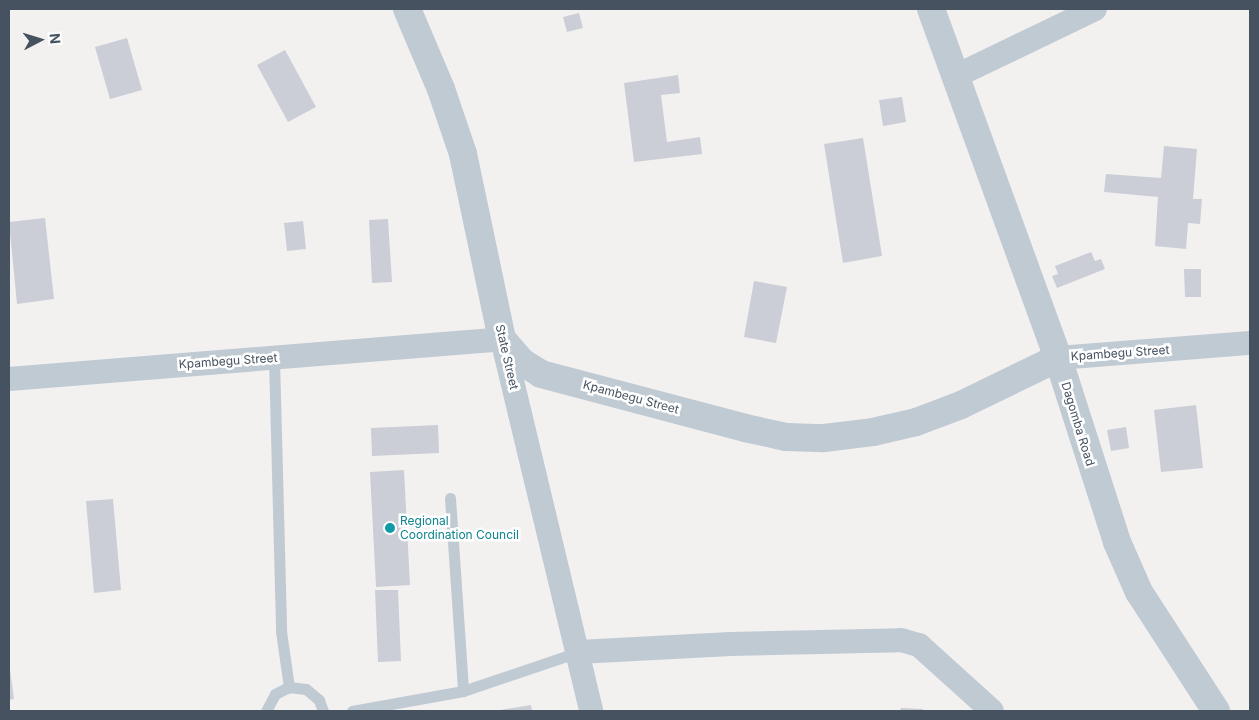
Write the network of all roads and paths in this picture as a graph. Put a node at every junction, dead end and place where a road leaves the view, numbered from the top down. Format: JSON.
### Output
{"nodes":[{"id":1,"x":407,"y":9,"type":"edge"},
{"id":2,"x":931,"y":9,"type":"edge"},
{"id":3,"x":1095,"y":9,"type":"edge"},
{"id":4,"x":956,"y":76,"type":"junction"},
{"id":5,"x":502,"y":339,"type":"junction"},
{"id":6,"x":1250,"y":344,"type":"edge"},
{"id":7,"x":274,"y":358,"type":"junction"},
{"id":8,"x":1058,"y":358,"type":"junction"},
{"id":9,"x":9,"y":379,"type":"edge"},
{"id":10,"x":450,"y":498,"type":"dead end"},
{"id":11,"x":578,"y":652,"type":"junction"},
{"id":12,"x":289,"y":688,"type":"junction"},
{"id":13,"x":464,"y":691,"type":"junction"},
{"id":14,"x":266,"y":711,"type":"edge"},
{"id":15,"x":323,"y":711,"type":"edge"},
{"id":16,"x":352,"y":711,"type":"edge"},
{"id":17,"x":591,"y":711,"type":"edge"},
{"id":18,"x":992,"y":711,"type":"edge"},
{"id":19,"x":1216,"y":711,"type":"edge"}],
"edges":[{"from":1,"to":5,"type":"street","name":"State Street"},
{"from":2,"to":4,"type":"street","name":"Dagomba Road"},
{"from":3,"to":4,"type":"street"},
{"from":4,"to":8,"type":"street","name":"Dagomba Road"},
{"from":5,"to":7,"type":"street","name":"Kpambegu Street"},
{"from":5,"to":8,"type":"street","name":"Kpambegu Street"},
{"from":5,"to":11,"type":"street","name":"State Street"},
{"from":6,"to":8,"type":"street","name":"Kpambegu Street"},
{"from":7,"to":9,"type":"street","name":"Kpambegu Street"},
{"from":7,"to":12,"type":"lane"},
{"from":8,"to":19,"type":"street","name":"Dagomba Road"},
{"from":10,"to":13,"type":"lane"},
{"from":11,"to":13,"type":"lane"},
{"from":11,"to":17,"type":"street","name":"State Street"},
{"from":11,"to":18,"type":"street"},
{"from":12,"to":14,"type":"lane"},
{"from":12,"to":15,"type":"lane"},
{"from":13,"to":16,"type":"lane"}]}
